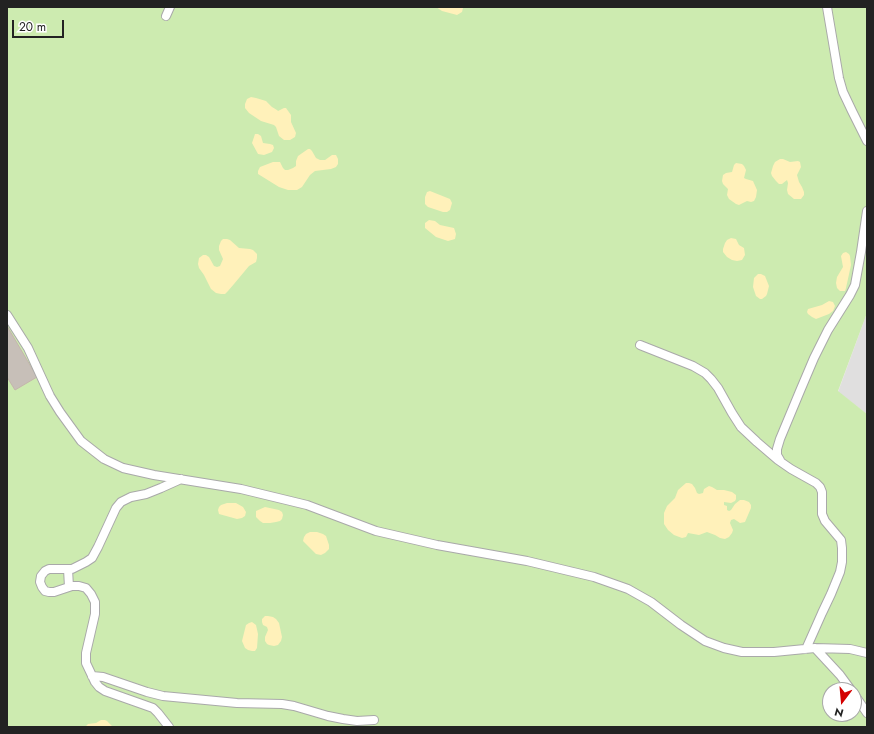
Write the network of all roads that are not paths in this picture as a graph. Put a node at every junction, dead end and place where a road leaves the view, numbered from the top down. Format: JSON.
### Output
{"nodes":[{"id":1,"x":170,"y":7,"type":"edge"},
{"id":2,"x":827,"y":7,"type":"edge"},
{"id":3,"x":166,"y":16,"type":"dead end"},
{"id":4,"x":867,"y":141,"type":"edge"},
{"id":5,"x":867,"y":211,"type":"edge"},
{"id":6,"x":7,"y":315,"type":"edge"},
{"id":7,"x":640,"y":345,"type":"dead end"},
{"id":8,"x":782,"y":463,"type":"junction"},
{"id":9,"x":181,"y":479,"type":"junction"},
{"id":10,"x":68,"y":569,"type":"junction"},
{"id":11,"x":69,"y":587,"type":"junction"},
{"id":12,"x":815,"y":648,"type":"junction"},
{"id":13,"x":806,"y":649,"type":"junction"},
{"id":14,"x":867,"y":653,"type":"edge"},
{"id":15,"x":92,"y":676,"type":"junction"},
{"id":16,"x":845,"y":682,"type":"edge"},
{"id":17,"x":374,"y":720,"type":"dead end"},
{"id":18,"x":169,"y":727,"type":"edge"}],
"edges":[{"from":1,"to":3,"type":"lane"},
{"from":2,"to":4,"type":"lane"},
{"from":5,"to":8,"type":"lane"},
{"from":6,"to":9,"type":"lane"},
{"from":7,"to":8,"type":"lane"},
{"from":8,"to":13,"type":"lane"},
{"from":9,"to":10,"type":"lane"},
{"from":9,"to":13,"type":"lane"},
{"from":10,"to":11,"type":"lane"},
{"from":10,"to":11,"type":"lane"},
{"from":11,"to":15,"type":"lane"},
{"from":12,"to":13,"type":"lane"},
{"from":12,"to":14,"type":"lane"},
{"from":12,"to":16,"type":"lane"},
{"from":15,"to":17,"type":"lane"},
{"from":15,"to":18,"type":"lane"}]}
